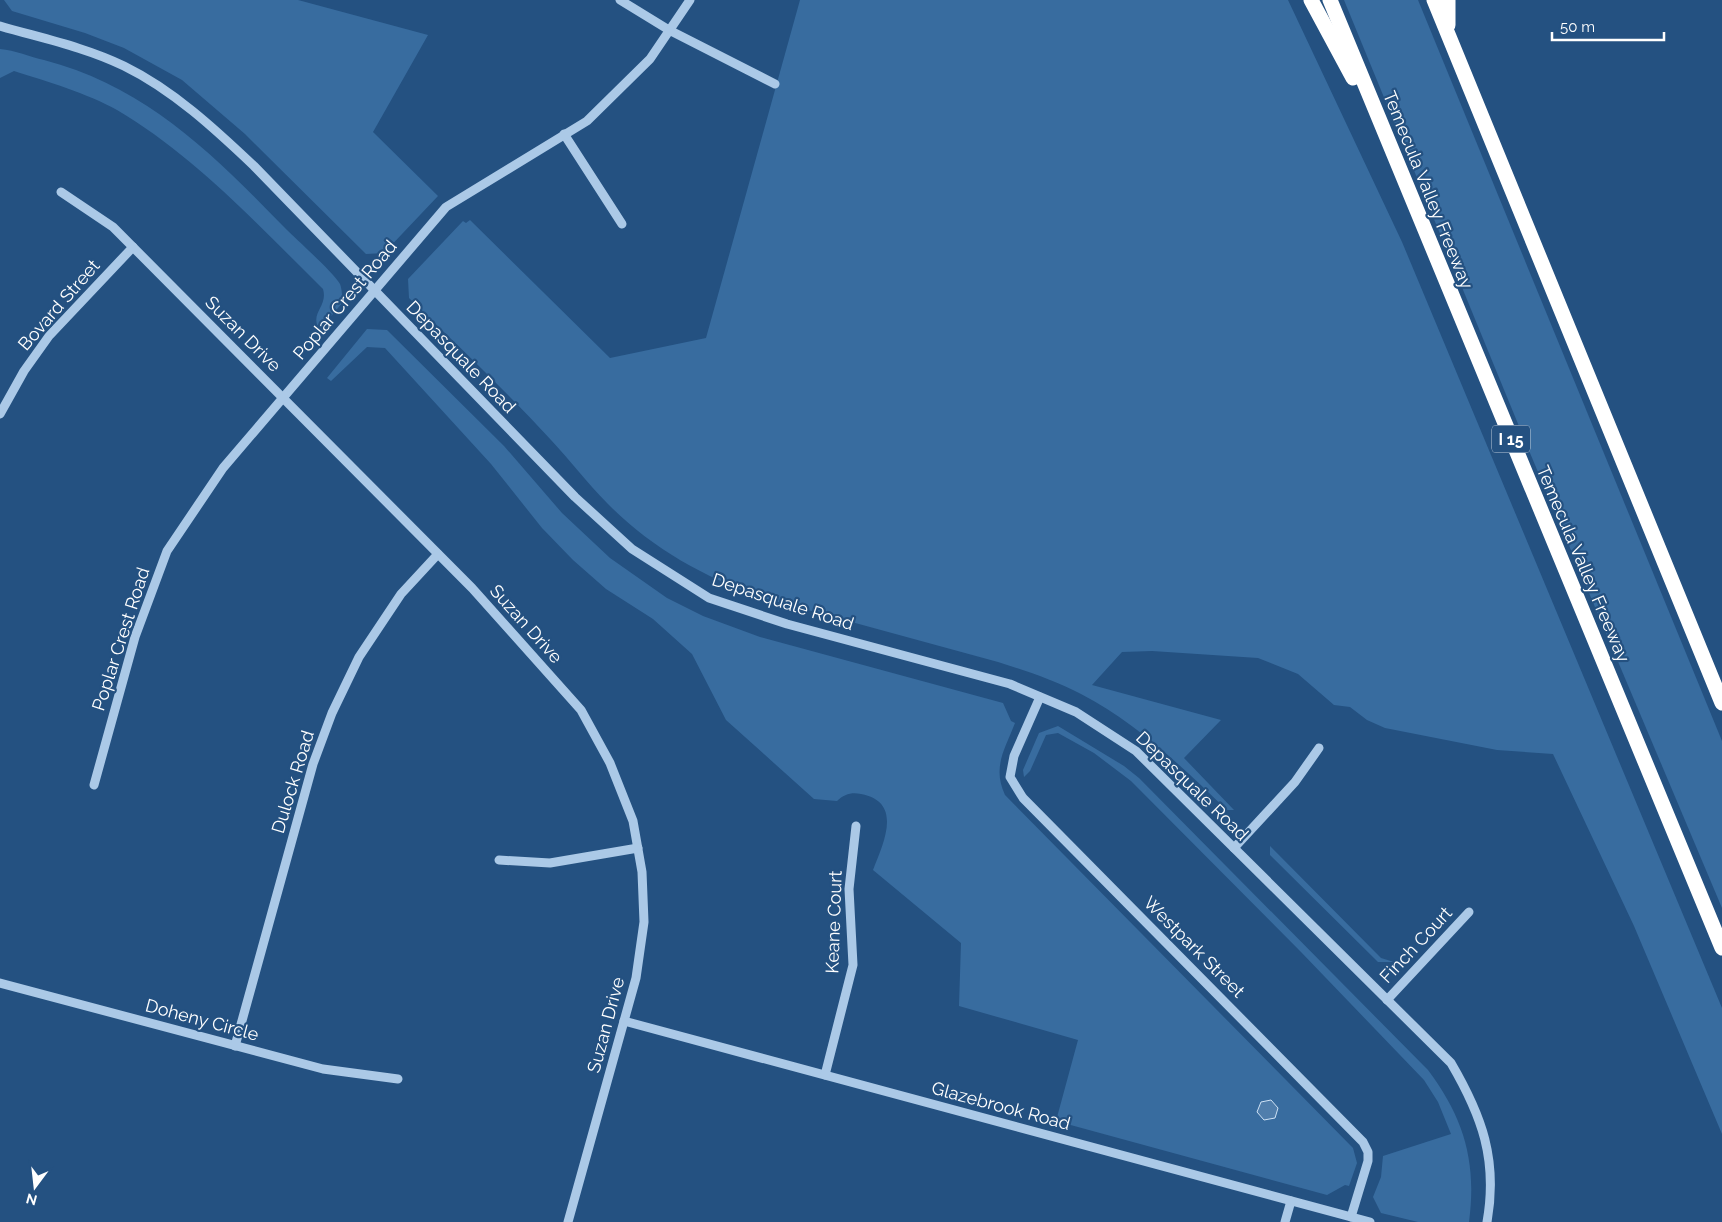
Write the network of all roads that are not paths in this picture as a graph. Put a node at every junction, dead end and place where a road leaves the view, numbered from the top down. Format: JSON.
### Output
{"nodes":[{"id":1,"x":620,"y":0,"type":"edge"},
{"id":2,"x":690,"y":0,"type":"edge"},
{"id":3,"x":1310,"y":0,"type":"edge"},
{"id":4,"x":1330,"y":0,"type":"edge"},
{"id":5,"x":1434,"y":0,"type":"edge"},
{"id":6,"x":1448,"y":0,"type":"edge"},
{"id":7,"x":0,"y":26,"type":"edge"},
{"id":8,"x":670,"y":30,"type":"junction"},
{"id":9,"x":1448,"y":34,"type":"junction"},
{"id":10,"x":775,"y":84,"type":"dead end"},
{"id":11,"x":564,"y":134,"type":"junction"},
{"id":12,"x":1388,"y":144,"type":"junction"},
{"id":13,"x":61,"y":192,"type":"dead end"},
{"id":14,"x":622,"y":224,"type":"dead end"},
{"id":15,"x":133,"y":247,"type":"junction"},
{"id":16,"x":374,"y":290,"type":"junction"},
{"id":17,"x":283,"y":398,"type":"junction"},
{"id":18,"x":0,"y":414,"type":"edge"},
{"id":19,"x":438,"y":554,"type":"junction"},
{"id":20,"x":1040,"y":697,"type":"junction"},
{"id":21,"x":1722,"y":703,"type":"edge"},
{"id":22,"x":1319,"y":748,"type":"dead end"},
{"id":23,"x":94,"y":785,"type":"dead end"},
{"id":24,"x":856,"y":826,"type":"dead end"},
{"id":25,"x":638,"y":848,"type":"junction"},
{"id":26,"x":1234,"y":848,"type":"junction"},
{"id":27,"x":499,"y":860,"type":"dead end"},
{"id":28,"x":1468,"y":912,"type":"dead end"},
{"id":29,"x":1722,"y":948,"type":"edge"},
{"id":30,"x":0,"y":983,"type":"edge"},
{"id":31,"x":1387,"y":1000,"type":"junction"},
{"id":32,"x":624,"y":1021,"type":"junction"},
{"id":33,"x":235,"y":1046,"type":"junction"},
{"id":34,"x":825,"y":1075,"type":"junction"},
{"id":35,"x":398,"y":1079,"type":"dead end"},
{"id":36,"x":1291,"y":1201,"type":"junction"},
{"id":37,"x":1351,"y":1217,"type":"junction"},
{"id":38,"x":568,"y":1222,"type":"edge"},
{"id":39,"x":1285,"y":1222,"type":"edge"},
{"id":40,"x":1370,"y":1222,"type":"edge"},
{"id":41,"x":1486,"y":1222,"type":"edge"}],
"edges":[{"from":1,"to":8,"type":"street"},
{"from":2,"to":8,"type":"street","name":"Poplar Crest Road"},
{"from":3,"to":12,"type":"highway"},
{"from":4,"to":12,"type":"highway","name":"Temecula Valley Freeway","number":"I 15"},
{"from":5,"to":9,"type":"highway"},
{"from":6,"to":9,"type":"highway"},
{"from":7,"to":16,"type":"street","name":"Depasquale Road"},
{"from":8,"to":10,"type":"street"},
{"from":8,"to":11,"type":"street","name":"Poplar Crest Road"},
{"from":9,"to":21,"type":"highway"},
{"from":11,"to":14,"type":"street"},
{"from":11,"to":16,"type":"street","name":"Poplar Crest Road"},
{"from":12,"to":29,"type":"highway","name":"Temecula Valley Freeway","number":"I 15"},
{"from":13,"to":15,"type":"street","name":"Suzan Drive"},
{"from":15,"to":17,"type":"street","name":"Suzan Drive"},
{"from":15,"to":18,"type":"street","name":"Bovard Street"},
{"from":16,"to":17,"type":"street","name":"Poplar Crest Road"},
{"from":16,"to":20,"type":"street","name":"Depasquale Road"},
{"from":17,"to":19,"type":"street","name":"Suzan Drive"},
{"from":17,"to":23,"type":"street","name":"Poplar Crest Road"},
{"from":19,"to":25,"type":"street","name":"Suzan Drive"},
{"from":19,"to":33,"type":"street","name":"Dulock Road"},
{"from":20,"to":26,"type":"street","name":"Depasquale Road"},
{"from":20,"to":37,"type":"street","name":"Westpark Street"},
{"from":22,"to":26,"type":"street"},
{"from":24,"to":34,"type":"street","name":"Keane Court"},
{"from":25,"to":27,"type":"street"},
{"from":25,"to":32,"type":"street","name":"Suzan Drive"},
{"from":26,"to":31,"type":"street","name":"Depasquale Road"},
{"from":28,"to":31,"type":"street","name":"Finch Court"},
{"from":30,"to":33,"type":"street","name":"Doheny Circle"},
{"from":31,"to":41,"type":"street","name":"Depasquale Road"},
{"from":32,"to":34,"type":"street","name":"Glazebrook Road"},
{"from":32,"to":38,"type":"street","name":"Suzan Drive"},
{"from":33,"to":35,"type":"street","name":"Doheny Circle"},
{"from":34,"to":36,"type":"street","name":"Glazebrook Road"},
{"from":36,"to":37,"type":"street","name":"Glazebrook Road"},
{"from":36,"to":39,"type":"street"},
{"from":37,"to":40,"type":"street","name":"Glazebrook Road"}]}
